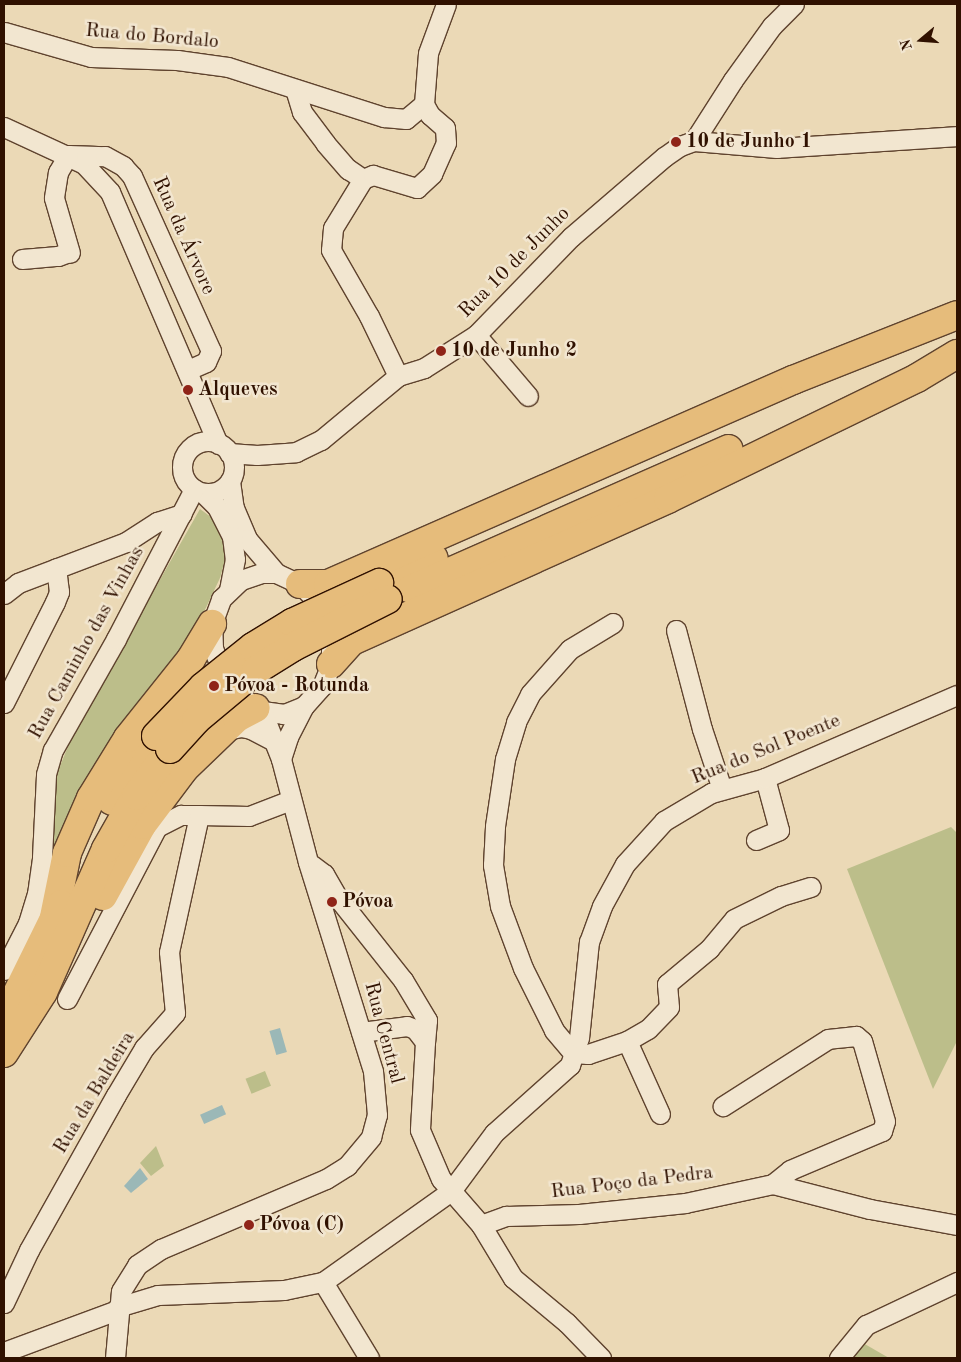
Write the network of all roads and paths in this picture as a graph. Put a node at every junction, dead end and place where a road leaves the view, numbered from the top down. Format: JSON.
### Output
{"nodes":[{"id":1,"x":446,"y":4,"type":"edge"},
{"id":2,"x":794,"y":4,"type":"edge"},
{"id":3,"x":4,"y":32,"type":"edge"},
{"id":4,"x":295,"y":89,"type":"junction"},
{"id":5,"x":424,"y":110,"type":"junction"},
{"id":6,"x":4,"y":127,"type":"edge"},
{"id":7,"x":957,"y":136,"type":"edge"},
{"id":8,"x":694,"y":141,"type":"junction"},
{"id":9,"x":68,"y":155,"type":"junction"},
{"id":10,"x":363,"y":179,"type":"junction"},
{"id":11,"x":22,"y":259,"type":"dead end"},
{"id":12,"x":957,"y":315,"type":"edge"},
{"id":13,"x":957,"y":328,"type":"edge"},
{"id":14,"x":476,"y":336,"type":"junction"},
{"id":15,"x":957,"y":350,"type":"edge"},
{"id":16,"x":957,"y":354,"type":"edge"},
{"id":17,"x":188,"y":370,"type":"junction"},
{"id":18,"x":398,"y":376,"type":"junction"},
{"id":19,"x":528,"y":396,"type":"dead end"},
{"id":20,"x":223,"y":457,"type":"junction"},
{"id":21,"x":198,"y":491,"type":"junction"},
{"id":22,"x":182,"y":514,"type":"junction"},
{"id":23,"x":56,"y":568,"type":"junction"},
{"id":24,"x":288,"y":578,"type":"junction"},
{"id":25,"x":229,"y":590,"type":"junction"},
{"id":26,"x":383,"y":591,"type":"junction"},
{"id":27,"x":4,"y":594,"type":"edge"},
{"id":28,"x":613,"y":623,"type":"dead end"},
{"id":29,"x":212,"y":624,"type":"junction"},
{"id":30,"x":676,"y":630,"type":"dead end"},
{"id":31,"x":330,"y":664,"type":"junction"},
{"id":32,"x":957,"y":695,"type":"edge"},
{"id":33,"x":4,"y":703,"type":"edge"},
{"id":34,"x":304,"y":706,"type":"junction"},
{"id":35,"x":259,"y":710,"type":"junction"},
{"id":36,"x":222,"y":731,"type":"junction"},
{"id":37,"x":274,"y":741,"type":"junction"},
{"id":38,"x":163,"y":742,"type":"junction"},
{"id":39,"x":281,"y":759,"type":"junction"},
{"id":40,"x":765,"y":778,"type":"junction"},
{"id":41,"x":722,"y":789,"type":"junction"},
{"id":42,"x":290,"y":800,"type":"junction"},
{"id":43,"x":199,"y":814,"type":"junction"},
{"id":44,"x":756,"y":840,"type":"dead end"},
{"id":45,"x":308,"y":862,"type":"junction"},
{"id":46,"x":811,"y":887,"type":"dead end"},
{"id":47,"x":53,"y":922,"type":"junction"},
{"id":48,"x":57,"y":960,"type":"junction"},
{"id":49,"x":4,"y":970,"type":"edge"},
{"id":50,"x":68,"y":999,"type":"dead end"},
{"id":51,"x":4,"y":1020,"type":"edge"},
{"id":52,"x":361,"y":1032,"type":"junction"},
{"id":53,"x":627,"y":1041,"type":"junction"},
{"id":54,"x":425,"y":1042,"type":"junction"},
{"id":55,"x":4,"y":1053,"type":"edge"},
{"id":56,"x":573,"y":1053,"type":"junction"},
{"id":57,"x":723,"y":1106,"type":"dead end"},
{"id":58,"x":660,"y":1114,"type":"dead end"},
{"id":59,"x":773,"y":1184,"type":"junction"},
{"id":60,"x":451,"y":1191,"type":"junction"},
{"id":61,"x":481,"y":1225,"type":"junction"},
{"id":62,"x":957,"y":1225,"type":"edge"},
{"id":63,"x":323,"y":1282,"type":"junction"},
{"id":64,"x":957,"y":1282,"type":"edge"},
{"id":65,"x":4,"y":1303,"type":"edge"},
{"id":66,"x":118,"y":1308,"type":"junction"},
{"id":67,"x":4,"y":1352,"type":"edge"},
{"id":68,"x":115,"y":1358,"type":"edge"},
{"id":69,"x":369,"y":1358,"type":"edge"},
{"id":70,"x":601,"y":1358,"type":"edge"},
{"id":71,"x":839,"y":1358,"type":"edge"}],
"edges":[{"from":1,"to":5,"type":"street"},
{"from":2,"to":8,"type":"street"},
{"from":3,"to":4,"type":"street","name":"Rua do Bordalo"},
{"from":4,"to":5,"type":"street","name":"Rua do Bordalo"},
{"from":4,"to":10,"type":"street"},
{"from":5,"to":10,"type":"street"},
{"from":6,"to":9,"type":"street"},
{"from":7,"to":8,"type":"street"},
{"from":8,"to":14,"type":"street","name":"Rua 10 de Junho"},
{"from":9,"to":11,"type":"street"},
{"from":9,"to":17,"type":"street"},
{"from":9,"to":17,"type":"street","name":"Rua da Árvore"},
{"from":10,"to":18,"type":"street"},
{"from":12,"to":24,"type":"highway"},
{"from":13,"to":26,"type":"highway"},
{"from":14,"to":18,"type":"street","name":"Rua 10 de Junho"},
{"from":14,"to":19,"type":"street"},
{"from":15,"to":26,"type":"highway"},
{"from":16,"to":31,"type":"highway"},
{"from":17,"to":20,"type":"street"},
{"from":18,"to":20,"type":"street","name":"Rua 10 de Junho"},
{"from":20,"to":21,"type":"street"},
{"from":20,"to":21,"type":"street"},
{"from":20,"to":24,"type":"street"},
{"from":21,"to":22,"type":"street","name":"Rua Caminho das Vinhas"},
{"from":21,"to":25,"type":"street"},
{"from":22,"to":23,"type":"street"},
{"from":22,"to":49,"type":"street","name":"Rua Caminho das Vinhas"},
{"from":23,"to":27,"type":"street"},
{"from":23,"to":33,"type":"street"},
{"from":24,"to":25,"type":"street"},
{"from":24,"to":31,"type":"street"},
{"from":25,"to":29,"type":"street"},
{"from":26,"to":38,"type":"highway","bridge":true},
{"from":28,"to":56,"type":"street"},
{"from":29,"to":35,"type":"street"},
{"from":29,"to":47,"type":"highway"},
{"from":30,"to":41,"type":"street"},
{"from":31,"to":34,"type":"street"},
{"from":32,"to":40,"type":"street","name":"Rua do Sol Poente"},
{"from":34,"to":35,"type":"street"},
{"from":34,"to":39,"type":"street"},
{"from":35,"to":36,"type":"highway"},
{"from":35,"to":37,"type":"street","name":"Rua Central"},
{"from":36,"to":37,"type":"street"},
{"from":36,"to":48,"type":"highway"},
{"from":37,"to":39,"type":"street","name":"Rua Central"},
{"from":38,"to":47,"type":"highway"},
{"from":38,"to":48,"type":"highway"},
{"from":39,"to":42,"type":"street","name":"Rua Central"},
{"from":40,"to":41,"type":"street","name":"Rua do Sol Poente"},
{"from":40,"to":44,"type":"street"},
{"from":41,"to":56,"type":"street","name":"Rua do Sol Poente"},
{"from":42,"to":43,"type":"street"},
{"from":42,"to":45,"type":"street","name":"Rua Central"},
{"from":43,"to":50,"type":"street"},
{"from":43,"to":65,"type":"street","name":"Rua da Baldeira"},
{"from":45,"to":52,"type":"street","name":"Rua Central"},
{"from":45,"to":54,"type":"street"},
{"from":46,"to":53,"type":"street"},
{"from":47,"to":51,"type":"highway"},
{"from":48,"to":55,"type":"highway"},
{"from":52,"to":54,"type":"street"},
{"from":52,"to":66,"type":"street","name":"Rua Central"},
{"from":53,"to":56,"type":"street"},
{"from":53,"to":58,"type":"street"},
{"from":54,"to":60,"type":"street"},
{"from":56,"to":60,"type":"street","name":"Rua do Sol Poente"},
{"from":57,"to":59,"type":"street","name":"Rua Poço da Pedra"},
{"from":59,"to":61,"type":"street","name":"Rua Poço da Pedra"},
{"from":59,"to":62,"type":"street"},
{"from":60,"to":61,"type":"street"},
{"from":60,"to":63,"type":"street","name":"Rua do Sol Poente"},
{"from":61,"to":70,"type":"street"},
{"from":63,"to":66,"type":"street"},
{"from":63,"to":69,"type":"street"},
{"from":64,"to":71,"type":"street"},
{"from":66,"to":67,"type":"street"},
{"from":66,"to":68,"type":"street","name":"Rua Central"}]}
